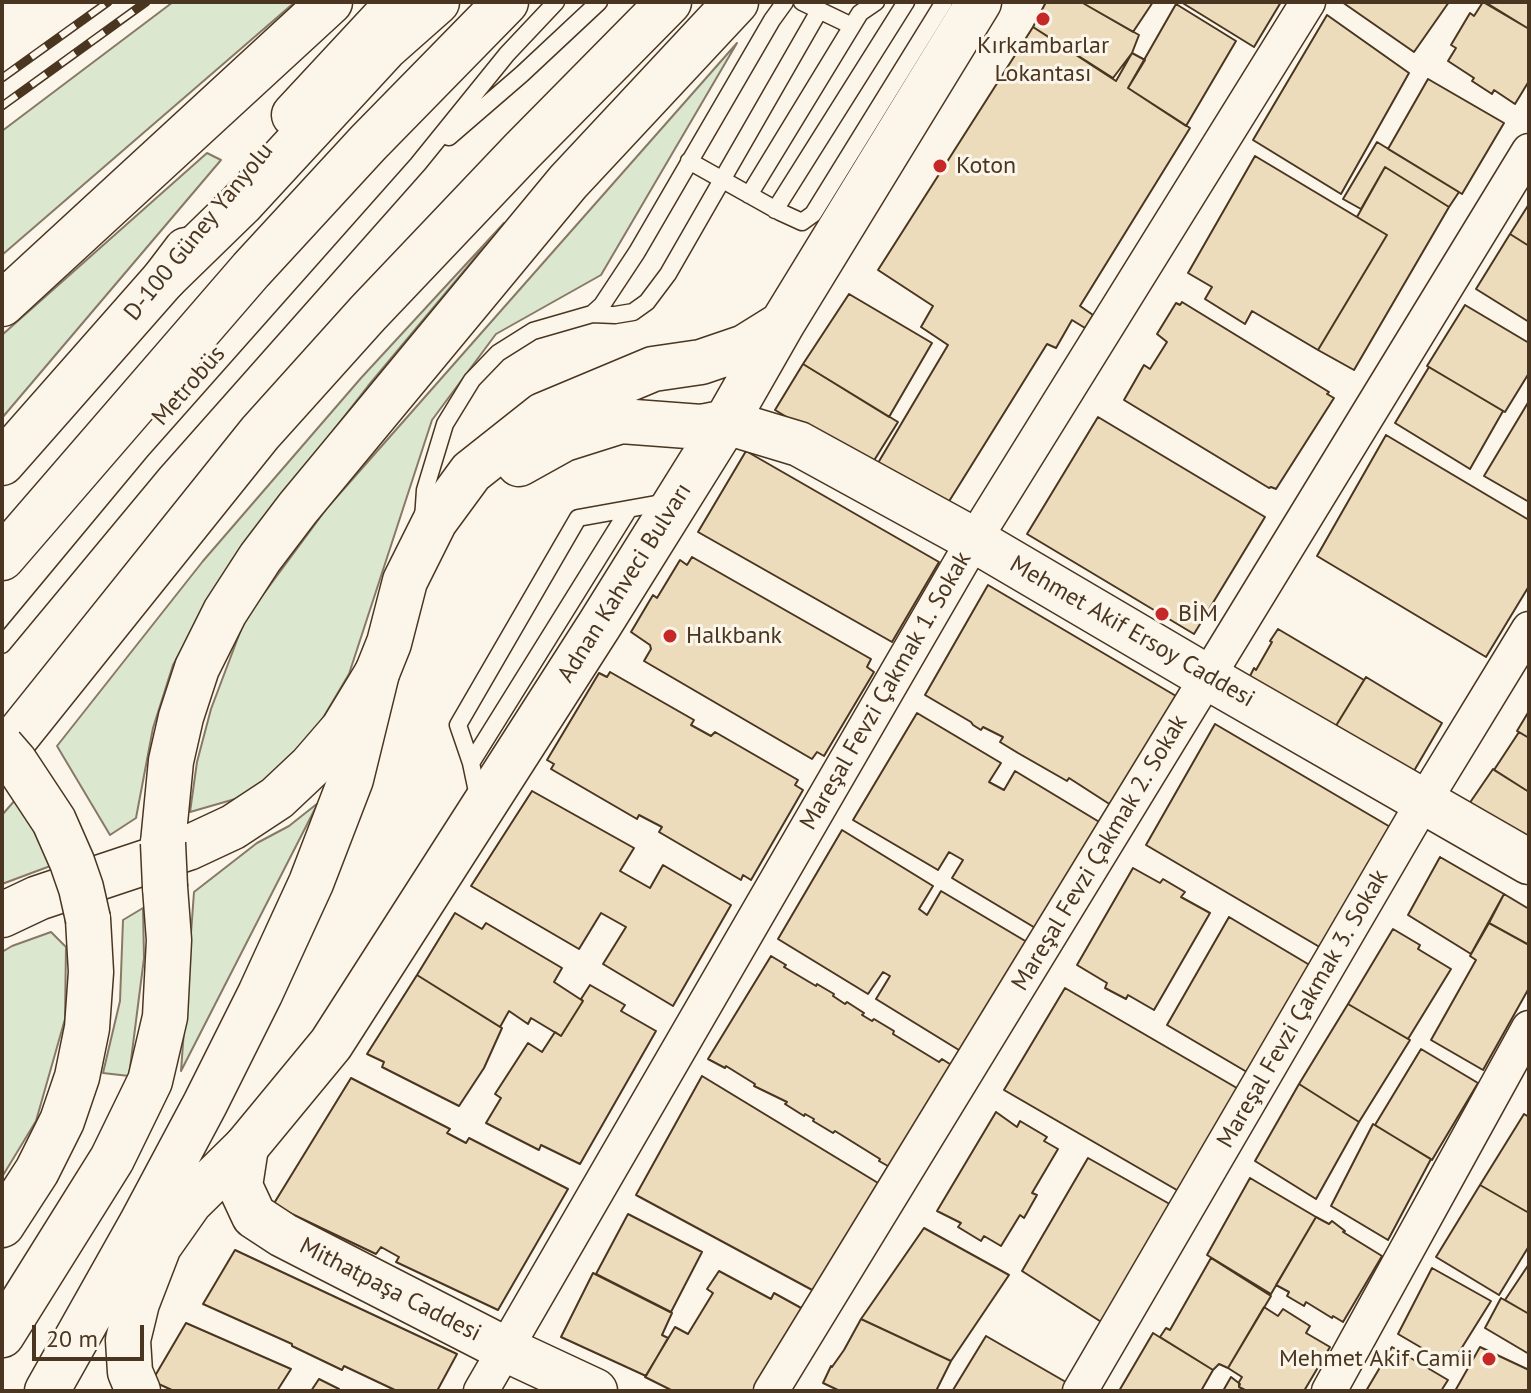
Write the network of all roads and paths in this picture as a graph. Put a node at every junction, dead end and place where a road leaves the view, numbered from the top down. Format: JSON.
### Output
{"nodes":[{"id":1,"x":330,"y":2,"type":"edge"},
{"id":2,"x":399,"y":2,"type":"edge"},
{"id":3,"x":437,"y":2,"type":"edge"},
{"id":4,"x":506,"y":2,"type":"edge"},
{"id":5,"x":556,"y":2,"type":"edge"},
{"id":6,"x":599,"y":2,"type":"edge"},
{"id":7,"x":669,"y":2,"type":"edge"},
{"id":8,"x":736,"y":2,"type":"edge"},
{"id":9,"x":785,"y":2,"type":"edge"},
{"id":10,"x":802,"y":2,"type":"edge"},
{"id":11,"x":876,"y":2,"type":"edge"},
{"id":12,"x":906,"y":2,"type":"edge"},
{"id":13,"x":944,"y":2,"type":"edge"},
{"id":14,"x":979,"y":2,"type":"edge"},
{"id":15,"x":1308,"y":2,"type":"edge"},
{"id":16,"x":819,"y":11,"type":"junction"},
{"id":17,"x":859,"y":14,"type":"edge"},
{"id":18,"x":1529,"y":151,"type":"edge"},
{"id":19,"x":689,"y":161,"type":"junction"},
{"id":20,"x":418,"y":164,"type":"junction"},
{"id":21,"x":723,"y":180,"type":"junction"},
{"id":22,"x":749,"y":195,"type":"junction"},
{"id":23,"x":775,"y":210,"type":"junction"},
{"id":24,"x":164,"y":279,"type":"junction"},
{"id":25,"x":2,"y":304,"type":"edge"},
{"id":26,"x":592,"y":314,"type":"junction"},
{"id":27,"x":782,"y":324,"type":"junction"},
{"id":28,"x":726,"y":422,"type":"junction"},
{"id":29,"x":2,"y":463,"type":"edge"},
{"id":30,"x":682,"y":494,"type":"junction"},
{"id":31,"x":629,"y":509,"type":"junction"},
{"id":32,"x":428,"y":535,"type":"junction"},
{"id":33,"x":974,"y":540,"type":"junction"},
{"id":34,"x":2,"y":558,"type":"edge"},
{"id":35,"x":1529,"y":629,"type":"edge"},
{"id":36,"x":2,"y":645,"type":"edge"},
{"id":37,"x":377,"y":673,"type":"junction"},
{"id":38,"x":1207,"y":677,"type":"junction"},
{"id":39,"x":2,"y":747,"type":"edge"},
{"id":40,"x":2,"y":755,"type":"edge"},
{"id":41,"x":471,"y":763,"type":"junction"},
{"id":42,"x":1424,"y":801,"type":"junction"},
{"id":43,"x":481,"y":810,"type":"junction"},
{"id":44,"x":1529,"y":862,"type":"edge"},
{"id":45,"x":2,"y":915,"type":"edge"},
{"id":46,"x":1529,"y":1028,"type":"edge"},
{"id":47,"x":246,"y":1147,"type":"junction"},
{"id":48,"x":141,"y":1224,"type":"junction"},
{"id":49,"x":2,"y":1225,"type":"edge"},
{"id":50,"x":2,"y":1335,"type":"edge"},
{"id":51,"x":505,"y":1349,"type":"junction"},
{"id":52,"x":47,"y":1391,"type":"edge"},
{"id":53,"x":138,"y":1391,"type":"edge"},
{"id":54,"x":481,"y":1391,"type":"edge"},
{"id":55,"x":595,"y":1391,"type":"edge"},
{"id":56,"x":771,"y":1391,"type":"edge"},
{"id":57,"x":1080,"y":1391,"type":"edge"},
{"id":58,"x":1329,"y":1391,"type":"edge"}],
"edges":[{"from":1,"to":25,"type":"main road"},
{"from":2,"to":24,"type":"main road","name":"D-100 Güney Yanyolu"},
{"from":3,"to":24,"type":"main road"},
{"from":4,"to":34,"type":"main road"},
{"from":5,"to":20,"type":"lane","name":"Metrobüs"},
{"from":6,"to":20,"type":"lane","name":"Metrobüs"},
{"from":7,"to":40,"type":"main road"},
{"from":8,"to":50,"type":"main road","bridge":true},
{"from":9,"to":19,"type":"lane"},
{"from":10,"to":16,"type":"lane"},
{"from":11,"to":17,"type":"lane"},
{"from":12,"to":23,"type":"lane"},
{"from":13,"to":23,"type":"lane"},
{"from":14,"to":27,"type":"main road","name":"Adnan Kahveci Bulvarı"},
{"from":15,"to":33,"type":"street","name":"Mareşal Fevzi Çakmak 1. Sokak"},
{"from":16,"to":17,"type":"lane"},
{"from":16,"to":21,"type":"lane"},
{"from":17,"to":22,"type":"lane"},
{"from":18,"to":38,"type":"street","name":"Mareşal Fevzi Çakmak 2. Sokak"},
{"from":19,"to":21,"type":"lane"},
{"from":19,"to":26,"type":"lane"},
{"from":20,"to":36,"type":"lane","name":"Metrobüs"},
{"from":21,"to":22,"type":"lane"},
{"from":21,"to":26,"type":"lane"},
{"from":22,"to":23,"type":"lane"},
{"from":24,"to":29,"type":"main road","name":"D-100 Güney Yanyolu"},
{"from":26,"to":32,"type":"lane"},
{"from":27,"to":28,"type":"main road","name":"Adnan Kahveci Bulvarı"},
{"from":27,"to":32,"type":"main road"},
{"from":28,"to":30,"type":"main road","name":"Adnan Kahveci Bulvarı"},
{"from":28,"to":32,"type":"main road"},
{"from":28,"to":33,"type":"main road","name":"Mehmet Akif Ersoy Caddesi"},
{"from":30,"to":31,"type":"lane"},
{"from":30,"to":43,"type":"main road","name":"Adnan Kahveci Bulvarı"},
{"from":31,"to":41,"type":"lane"},
{"from":31,"to":41,"type":"lane"},
{"from":32,"to":37,"type":"main road"},
{"from":33,"to":38,"type":"main road","name":"Mehmet Akif Ersoy Caddesi"},
{"from":33,"to":51,"type":"street","name":"Mareşal Fevzi Çakmak 1. Sokak"},
{"from":35,"to":42,"type":"street","name":"Mareşal Fevzi Çakmak 3. Sokak"},
{"from":37,"to":45,"type":"main road"},
{"from":37,"to":48,"type":"main road"},
{"from":38,"to":42,"type":"main road","name":"Mehmet Akif Ersoy Caddesi"},
{"from":38,"to":56,"type":"street","name":"Mareşal Fevzi Çakmak 2. Sokak"},
{"from":39,"to":49,"type":"main road","bridge":true},
{"from":41,"to":43,"type":"lane"},
{"from":42,"to":44,"type":"main road","name":"Mehmet Akif Ersoy Caddesi"},
{"from":42,"to":57,"type":"street","name":"Mareşal Fevzi Çakmak 3. Sokak"},
{"from":43,"to":47,"type":"main road","name":"Adnan Kahveci Bulvarı"},
{"from":46,"to":58,"type":"street"},
{"from":47,"to":48,"type":"main road"},
{"from":47,"to":51,"type":"main road","name":"Mithatpaşa Caddesi"},
{"from":47,"to":53,"type":"main road"},
{"from":48,"to":52,"type":"main road"},
{"from":51,"to":54,"type":"street","name":"Mareşal Fevzi Çakmak 1. Sokak"},
{"from":51,"to":55,"type":"main road","name":"Mithatpaşa Caddesi"}]}
